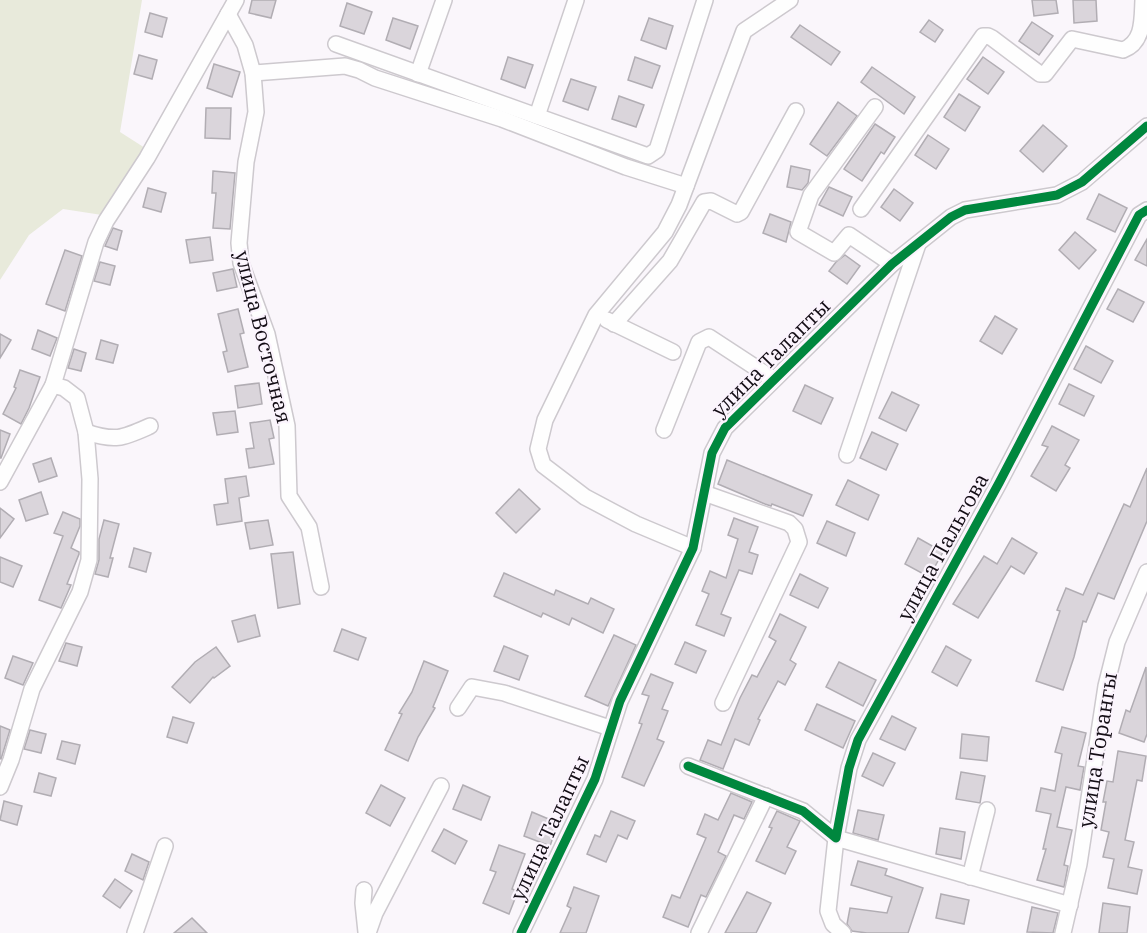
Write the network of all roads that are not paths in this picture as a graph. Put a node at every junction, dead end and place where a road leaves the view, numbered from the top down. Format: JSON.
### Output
{"nodes":[{"id":1,"x":236,"y":0,"type":"edge"},
{"id":2,"x":444,"y":0,"type":"edge"},
{"id":3,"x":576,"y":0,"type":"edge"},
{"id":4,"x":705,"y":0,"type":"edge"},
{"id":5,"x":790,"y":0,"type":"edge"},
{"id":6,"x":1143,"y":0,"type":"edge"},
{"id":7,"x":228,"y":14,"type":"junction"},
{"id":8,"x":336,"y":44,"type":"dead end"},
{"id":9,"x":253,"y":73,"type":"junction"},
{"id":10,"x":418,"y":74,"type":"junction"},
{"id":11,"x":875,"y":107,"type":"dead end"},
{"id":12,"x":796,"y":111,"type":"dead end"},
{"id":13,"x":537,"y":116,"type":"junction"},
{"id":14,"x":1147,"y":126,"type":"edge"},
{"id":15,"x":686,"y":186,"type":"junction"},
{"id":16,"x":861,"y":209,"type":"dead end"},
{"id":17,"x":1147,"y":210,"type":"edge"},
{"id":18,"x":918,"y":244,"type":"junction"},
{"id":19,"x":892,"y":264,"type":"junction"},
{"id":20,"x":596,"y":315,"type":"junction"},
{"id":21,"x":614,"y":324,"type":"junction"},
{"id":22,"x":672,"y":352,"type":"dead end"},
{"id":23,"x":773,"y":379,"type":"junction"},
{"id":24,"x":53,"y":386,"type":"junction"},
{"id":25,"x":150,"y":426,"type":"dead end"},
{"id":26,"x":664,"y":430,"type":"dead end"},
{"id":27,"x":86,"y":432,"type":"junction"},
{"id":28,"x":847,"y":455,"type":"dead end"},
{"id":29,"x":0,"y":482,"type":"edge"},
{"id":30,"x":704,"y":493,"type":"junction"},
{"id":31,"x":693,"y":548,"type":"junction"},
{"id":32,"x":1147,"y":572,"type":"edge"},
{"id":33,"x":321,"y":587,"type":"dead end"},
{"id":34,"x":723,"y":703,"type":"dead end"},
{"id":35,"x":458,"y":708,"type":"dead end"},
{"id":36,"x":610,"y":728,"type":"junction"},
{"id":37,"x":687,"y":766,"type":"dead end"},
{"id":38,"x":441,"y":786,"type":"dead end"},
{"id":39,"x":0,"y":787,"type":"edge"},
{"id":40,"x":766,"y":796,"type":"junction"},
{"id":41,"x":987,"y":810,"type":"dead end"},
{"id":42,"x":836,"y":838,"type":"junction"},
{"id":43,"x":165,"y":846,"type":"dead end"},
{"id":44,"x":970,"y":877,"type":"junction"},
{"id":45,"x":364,"y":890,"type":"dead end"},
{"id":46,"x":1070,"y":905,"type":"junction"},
{"id":47,"x":135,"y":933,"type":"edge"},
{"id":48,"x":367,"y":933,"type":"edge"},
{"id":49,"x":521,"y":933,"type":"edge"},
{"id":50,"x":699,"y":933,"type":"edge"},
{"id":51,"x":843,"y":933,"type":"edge"},
{"id":52,"x":1064,"y":933,"type":"edge"}],
"edges":[{"from":1,"to":7,"type":"street"},
{"from":2,"to":10,"type":"street"},
{"from":3,"to":13,"type":"street"},
{"from":4,"to":13,"type":"street"},
{"from":5,"to":15,"type":"street"},
{"from":6,"to":16,"type":"street"},
{"from":7,"to":9,"type":"street","name":"улица Восточная"},
{"from":7,"to":24,"type":"street"},
{"from":8,"to":10,"type":"street"},
{"from":9,"to":15,"type":"street"},
{"from":9,"to":33,"type":"street","name":"улица Восточная"},
{"from":10,"to":13,"type":"street"},
{"from":11,"to":19,"type":"street"},
{"from":12,"to":21,"type":"street"},
{"from":14,"to":18,"type":"street","name":"улица Талапты"},
{"from":15,"to":20,"type":"street"},
{"from":17,"to":42,"type":"street","name":"улица Пальгова"},
{"from":18,"to":19,"type":"street","name":"улица Талапты"},
{"from":18,"to":28,"type":"street"},
{"from":19,"to":23,"type":"street","name":"улица Талапты"},
{"from":20,"to":21,"type":"street"},
{"from":20,"to":31,"type":"street"},
{"from":21,"to":22,"type":"street"},
{"from":23,"to":26,"type":"street"},
{"from":23,"to":30,"type":"street","name":"улица Талапты"},
{"from":24,"to":27,"type":"street"},
{"from":24,"to":29,"type":"street"},
{"from":25,"to":27,"type":"street"},
{"from":27,"to":39,"type":"street"},
{"from":30,"to":31,"type":"street","name":"улица Талапты"},
{"from":30,"to":34,"type":"street"},
{"from":31,"to":36,"type":"street","name":"улица Талапты"},
{"from":32,"to":46,"type":"street","name":"улица Торангы"},
{"from":35,"to":36,"type":"street"},
{"from":36,"to":49,"type":"street","name":"улица Талапты"},
{"from":37,"to":40,"type":"street"},
{"from":38,"to":48,"type":"street"},
{"from":40,"to":42,"type":"street"},
{"from":40,"to":50,"type":"street"},
{"from":41,"to":44,"type":"street"},
{"from":42,"to":44,"type":"street"},
{"from":42,"to":51,"type":"street","name":"улица Пальгова"},
{"from":43,"to":47,"type":"street"},
{"from":44,"to":46,"type":"street"},
{"from":45,"to":48,"type":"street"},
{"from":46,"to":52,"type":"street","name":"улица Торангы"}]}
